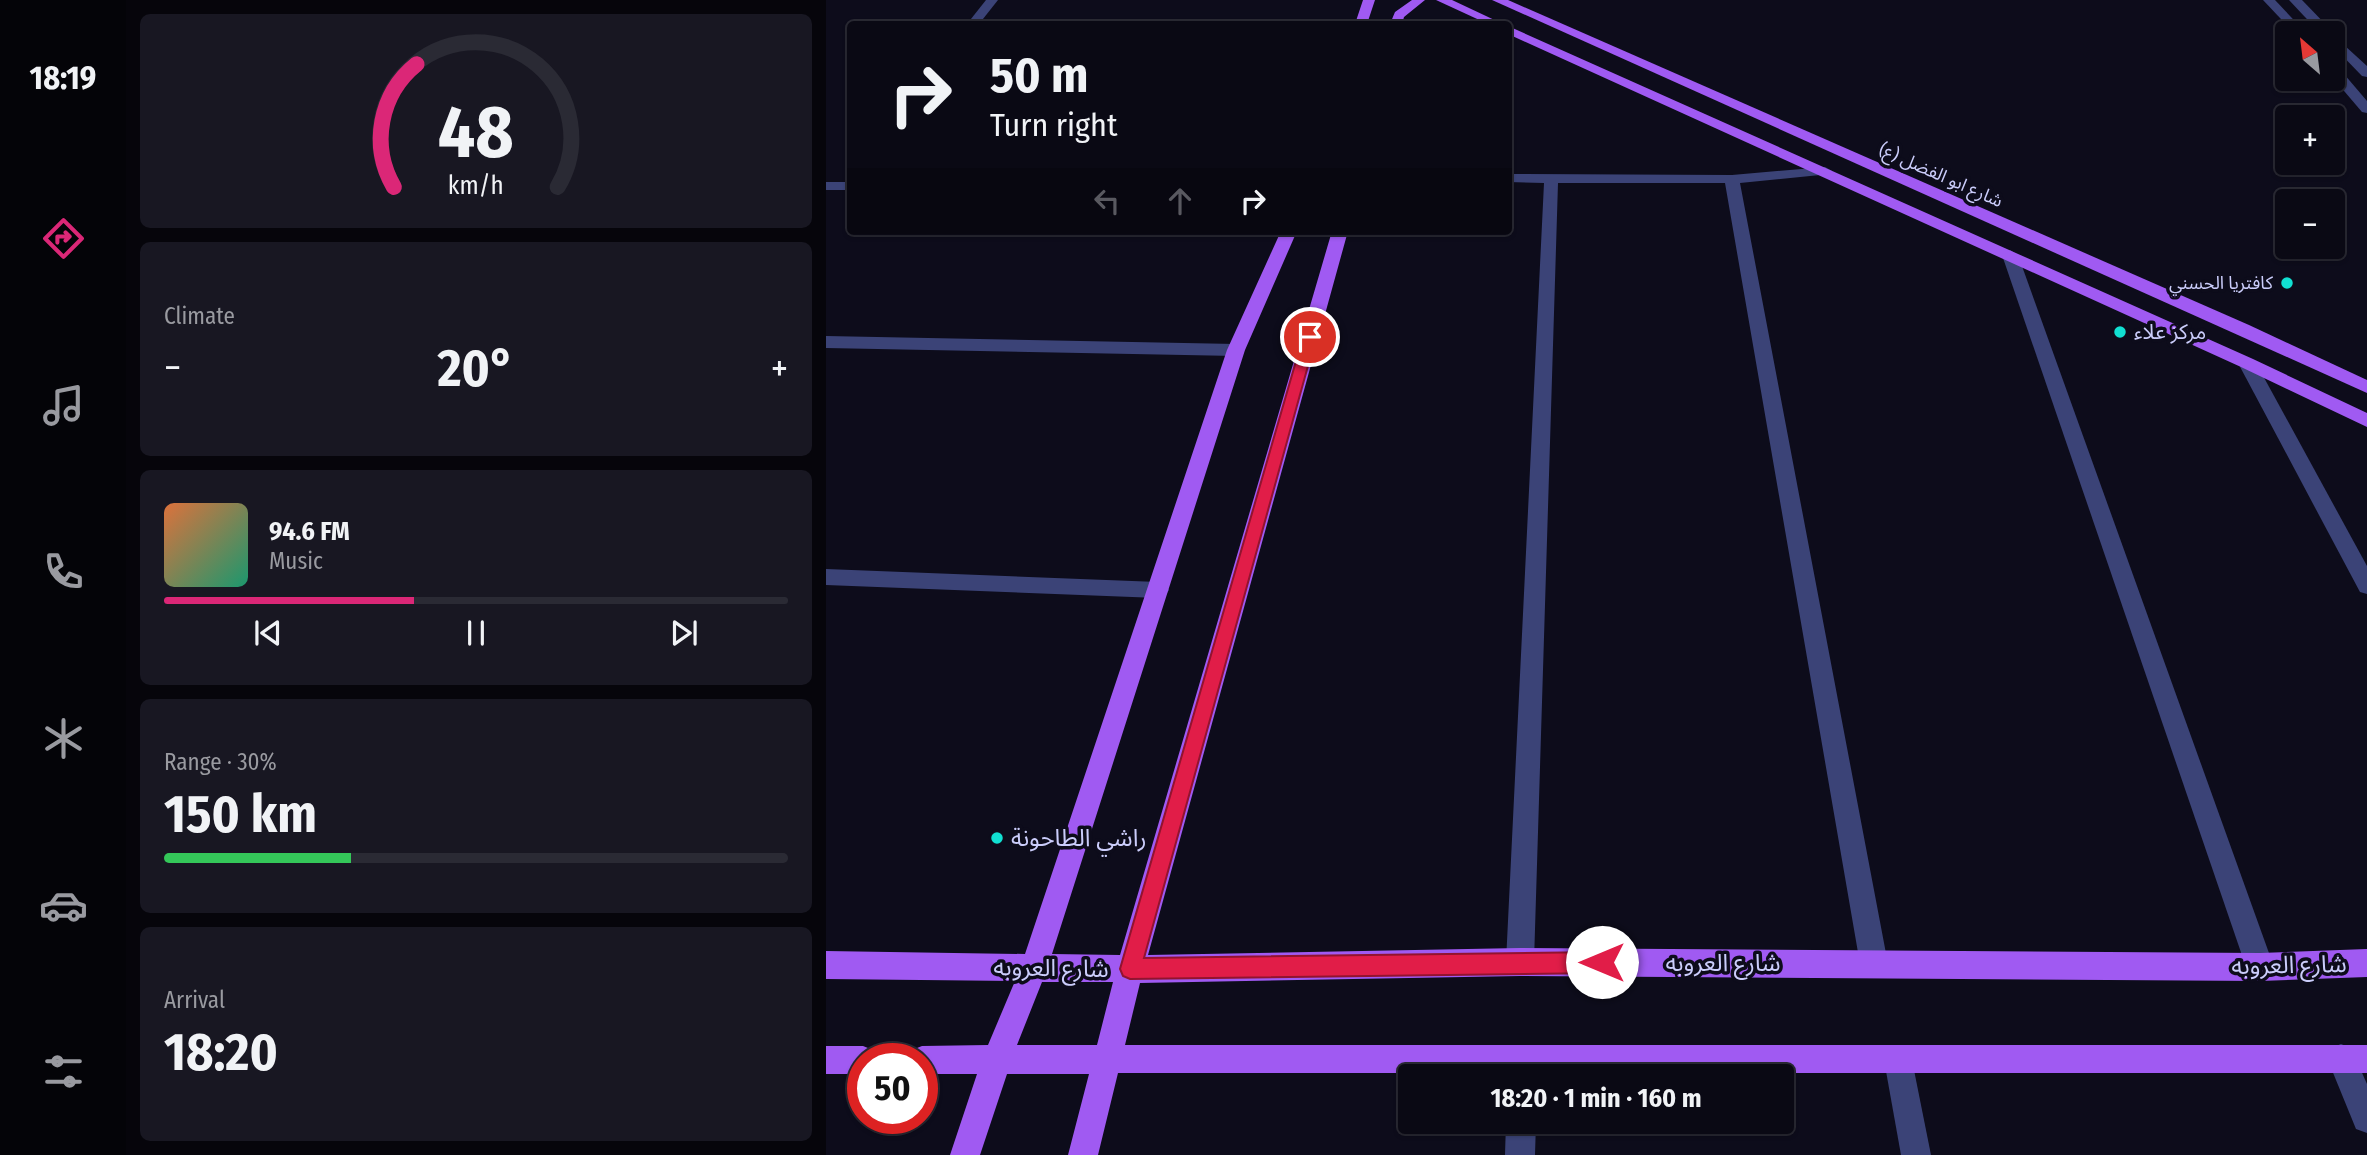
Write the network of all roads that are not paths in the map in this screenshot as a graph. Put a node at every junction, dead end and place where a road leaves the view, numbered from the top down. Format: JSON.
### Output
{"nodes":[{"id":1,"x":992,"y":0,"type":"edge"},
{"id":2,"x":1369,"y":0,"type":"edge"},
{"id":3,"x":1419,"y":0,"type":"edge"},
{"id":4,"x":1443,"y":0,"type":"edge"},
{"id":5,"x":1498,"y":0,"type":"edge"},
{"id":6,"x":2269,"y":0,"type":"edge"},
{"id":7,"x":2295,"y":0,"type":"edge"},
{"id":8,"x":975,"y":21,"type":"edge"},
{"id":9,"x":1362,"y":21,"type":"edge"},
{"id":10,"x":1397,"y":21,"type":"edge"},
{"id":11,"x":1490,"y":21,"type":"edge"},
{"id":12,"x":2289,"y":21,"type":"edge"},
{"id":13,"x":2315,"y":21,"type":"edge"},
{"id":14,"x":1512,"y":31,"type":"edge"},
{"id":15,"x":2345,"y":51,"type":"edge"},
{"id":16,"x":2367,"y":73,"type":"edge"},
{"id":17,"x":2345,"y":84,"type":"edge"},
{"id":18,"x":2367,"y":109,"type":"edge"},
{"id":19,"x":1825,"y":171,"type":"junction"},
{"id":20,"x":1512,"y":178,"type":"edge"},
{"id":21,"x":1551,"y":179,"type":"junction"},
{"id":22,"x":1732,"y":179,"type":"junction"},
{"id":23,"x":847,"y":184,"type":"edge"},
{"id":24,"x":826,"y":186,"type":"edge"},
{"id":25,"x":1287,"y":235,"type":"edge"},
{"id":26,"x":1339,"y":235,"type":"edge"},
{"id":27,"x":2010,"y":255,"type":"junction"},
{"id":28,"x":826,"y":342,"type":"edge"},
{"id":29,"x":1236,"y":350,"type":"junction"},
{"id":30,"x":2247,"y":363,"type":"junction"},
{"id":31,"x":2367,"y":387,"type":"edge"},
{"id":32,"x":2367,"y":421,"type":"edge"},
{"id":33,"x":826,"y":577,"type":"edge"},
{"id":34,"x":2367,"y":586,"type":"edge"},
{"id":35,"x":1158,"y":590,"type":"junction"},
{"id":36,"x":1520,"y":962,"type":"junction"},
{"id":37,"x":2367,"y":963,"type":"edge"},
{"id":38,"x":1874,"y":964,"type":"junction"},
{"id":39,"x":826,"y":965,"type":"edge"},
{"id":40,"x":2260,"y":967,"type":"junction"},
{"id":41,"x":1034,"y":968,"type":"junction"},
{"id":42,"x":1130,"y":969,"type":"junction"},
{"id":43,"x":1109,"y":1058,"type":"junction"},
{"id":44,"x":2354,"y":1058,"type":"edge"},
{"id":45,"x":997,"y":1059,"type":"junction"},
{"id":46,"x":826,"y":1060,"type":"edge"},
{"id":47,"x":847,"y":1060,"type":"edge"},
{"id":48,"x":938,"y":1060,"type":"edge"},
{"id":49,"x":1898,"y":1060,"type":"junction"},
{"id":50,"x":1398,"y":1064,"type":"edge"},
{"id":51,"x":1684,"y":1064,"type":"edge"},
{"id":52,"x":2367,"y":1118,"type":"edge"},
{"id":53,"x":1521,"y":1134,"type":"edge"},
{"id":54,"x":965,"y":1155,"type":"edge"},
{"id":55,"x":1083,"y":1155,"type":"edge"},
{"id":56,"x":1520,"y":1155,"type":"edge"},
{"id":57,"x":1916,"y":1155,"type":"edge"}],
"edges":[{"from":1,"to":8,"type":"street"},
{"from":2,"to":9,"type":"main road"},
{"from":3,"to":10,"type":"main road"},
{"from":4,"to":11,"type":"main road"},
{"from":5,"to":31,"type":"main road","name":"شارع ابو الفضل (ع)"},
{"from":6,"to":12,"type":"street"},
{"from":7,"to":13,"type":"street"},
{"from":14,"to":19,"type":"main road"},
{"from":15,"to":16,"type":"street"},
{"from":17,"to":18,"type":"street"},
{"from":19,"to":22,"type":"street"},
{"from":19,"to":27,"type":"main road"},
{"from":20,"to":21,"type":"street"},
{"from":21,"to":22,"type":"street"},
{"from":21,"to":36,"type":"street"},
{"from":22,"to":38,"type":"street"},
{"from":23,"to":24,"type":"street"},
{"from":25,"to":29,"type":"main road"},
{"from":26,"to":42,"type":"main road"},
{"from":27,"to":30,"type":"main road"},
{"from":27,"to":40,"type":"street"},
{"from":28,"to":29,"type":"street"},
{"from":29,"to":35,"type":"main road"},
{"from":30,"to":32,"type":"main road"},
{"from":30,"to":34,"type":"street"},
{"from":33,"to":35,"type":"street"},
{"from":35,"to":41,"type":"main road"},
{"from":36,"to":38,"type":"main road","name":"شارع العروبه"},
{"from":36,"to":42,"type":"main road","name":"شارع العروبه"},
{"from":37,"to":40,"type":"main road","name":"شارع العروبه"},
{"from":38,"to":40,"type":"main road","name":"شارع العروبه"},
{"from":39,"to":41,"type":"main road","name":"شارع العروبه"},
{"from":41,"to":42,"type":"main road","name":"شارع العروبه"},
{"from":41,"to":45,"type":"main road"},
{"from":42,"to":43,"type":"main road"},
{"from":43,"to":45,"type":"main road"},
{"from":43,"to":50,"type":"main road"},
{"from":43,"to":55,"type":"main road"},
{"from":44,"to":49,"type":"main road"},
{"from":44,"to":52,"type":"street"},
{"from":45,"to":48,"type":"main road"},
{"from":45,"to":54,"type":"main road"},
{"from":46,"to":47,"type":"main road"},
{"from":49,"to":51,"type":"main road"},
{"from":49,"to":57,"type":"street"},
{"from":53,"to":56,"type":"street"}]}
